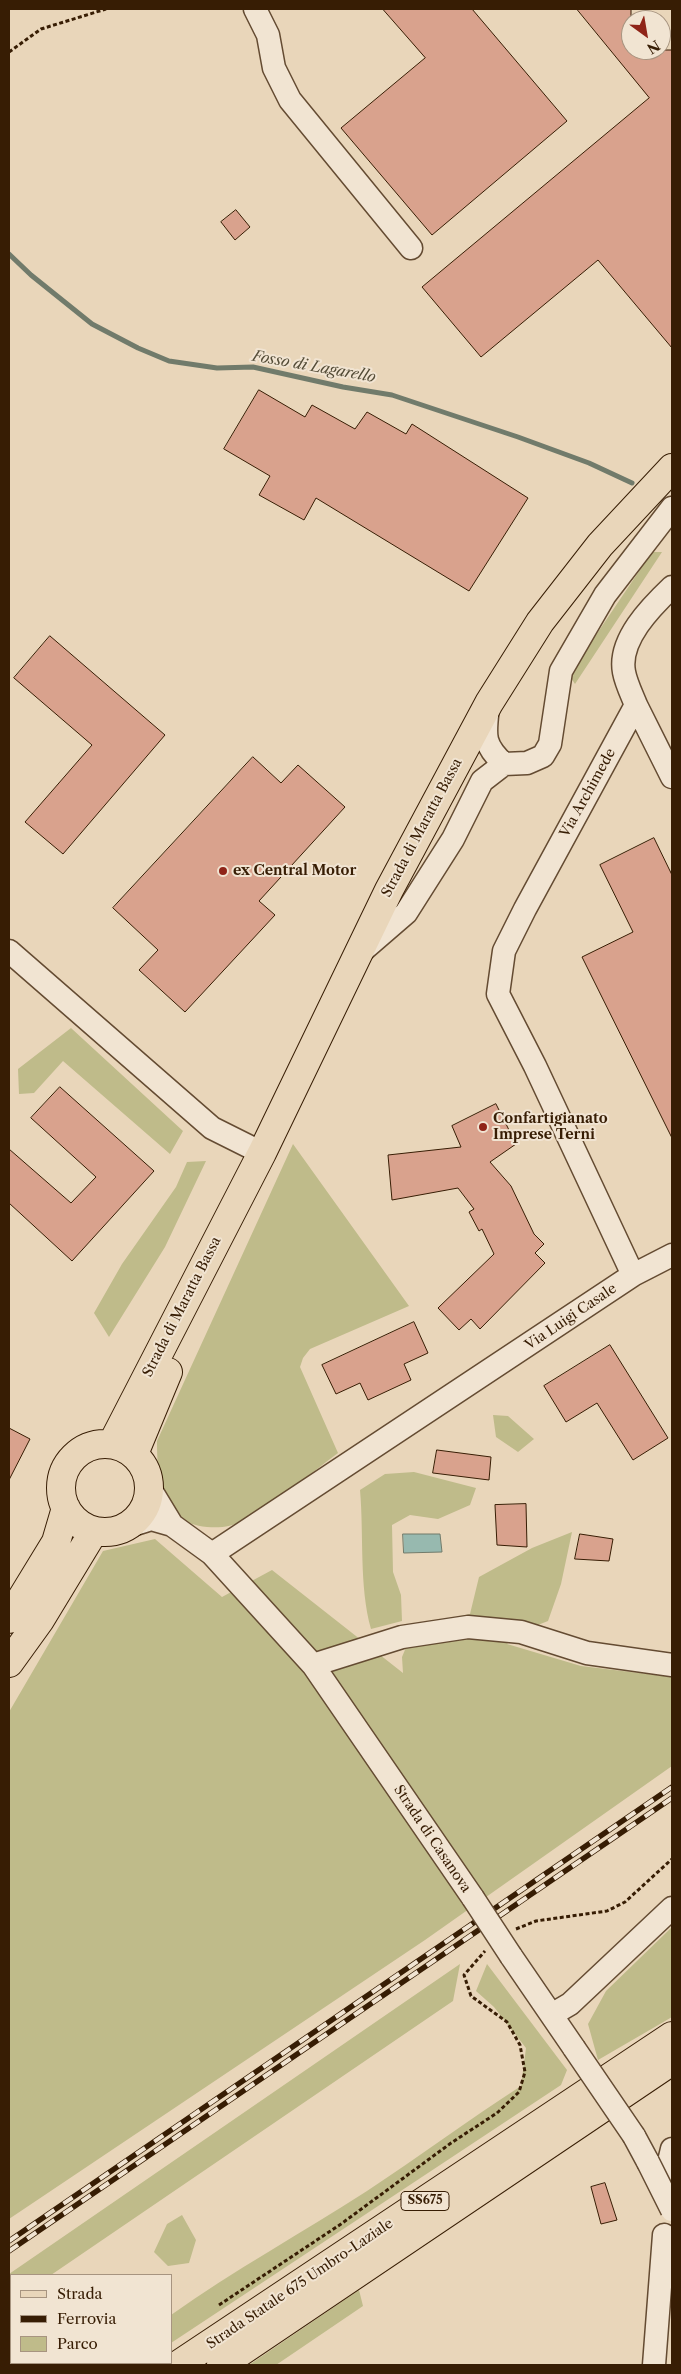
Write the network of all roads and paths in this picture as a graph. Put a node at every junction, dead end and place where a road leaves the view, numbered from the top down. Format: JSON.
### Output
{"nodes":[{"id":1,"x":106,"y":9,"type":"edge"},
{"id":2,"x":255,"y":9,"type":"edge"},
{"id":3,"x":9,"y":52,"type":"edge"},
{"id":4,"x":410,"y":248,"type":"dead end"},
{"id":5,"x":672,"y":468,"type":"edge"},
{"id":6,"x":672,"y":508,"type":"edge"},
{"id":7,"x":672,"y":587,"type":"edge"},
{"id":8,"x":489,"y":703,"type":"junction"},
{"id":9,"x":636,"y":705,"type":"junction"},
{"id":10,"x":504,"y":764,"type":"junction"},
{"id":11,"x":672,"y":776,"type":"edge"},
{"id":12,"x":9,"y":951,"type":"edge"},
{"id":13,"x":358,"y":954,"type":"junction"},
{"id":14,"x":257,"y":1162,"type":"junction"},
{"id":15,"x":672,"y":1255,"type":"edge"},
{"id":16,"x":633,"y":1276,"type":"junction"},
{"id":17,"x":123,"y":1449,"type":"junction"},
{"id":18,"x":149,"y":1487,"type":"junction"},
{"id":19,"x":66,"y":1508,"type":"junction"},
{"id":20,"x":172,"y":1525,"type":"junction"},
{"id":21,"x":126,"y":1527,"type":"junction"},
{"id":22,"x":94,"y":1530,"type":"junction"},
{"id":23,"x":212,"y":1554,"type":"junction"},
{"id":24,"x":9,"y":1619,"type":"edge"},
{"id":25,"x":9,"y":1663,"type":"edge"},
{"id":26,"x":672,"y":1664,"type":"edge"},
{"id":27,"x":313,"y":1665,"type":"junction"},
{"id":28,"x":672,"y":1859,"type":"edge"},
{"id":29,"x":672,"y":1908,"type":"edge"},
{"id":30,"x":511,"y":1931,"type":"dead end"},
{"id":31,"x":501,"y":1951,"type":"junction"},
{"id":32,"x":553,"y":2014,"type":"junction"},
{"id":33,"x":672,"y":2036,"type":"edge"},
{"id":34,"x":672,"y":2061,"type":"edge"},
{"id":35,"x":662,"y":2160,"type":"edge"},
{"id":36,"x":672,"y":2210,"type":"edge"},
{"id":37,"x":664,"y":2235,"type":"dead end"},
{"id":38,"x":219,"y":2305,"type":"dead end"},
{"id":39,"x":178,"y":2365,"type":"edge"},
{"id":40,"x":221,"y":2365,"type":"edge"},
{"id":41,"x":654,"y":2365,"type":"edge"}],
"edges":[{"from":1,"to":3,"type":"path"},
{"from":2,"to":4,"type":"street"},
{"from":5,"to":8,"type":"main road","name":"Strada di Maratta Bassa"},
{"from":6,"to":10,"type":"street"},
{"from":7,"to":9,"type":"street"},
{"from":8,"to":10,"type":"street","name":"Strada di Maratta Bassa"},
{"from":8,"to":13,"type":"main road","name":"Strada di Maratta Bassa"},
{"from":9,"to":11,"type":"street"},
{"from":9,"to":16,"type":"street","name":"Via Archimede"},
{"from":10,"to":13,"type":"street","name":"Strada di Maratta Bassa"},
{"from":12,"to":14,"type":"street"},
{"from":13,"to":14,"type":"main road","name":"Strada di Maratta Bassa"},
{"from":14,"to":17,"type":"main road","name":"Strada di Maratta Bassa"},
{"from":15,"to":16,"type":"street"},
{"from":16,"to":23,"type":"street","name":"Via Luigi Casale"},
{"from":17,"to":18,"type":"main road"},
{"from":17,"to":19,"type":"main road"},
{"from":18,"to":20,"type":"street","name":"Strada di Casanova"},
{"from":18,"to":21,"type":"main road"},
{"from":19,"to":22,"type":"main road"},
{"from":19,"to":24,"type":"main road"},
{"from":20,"to":21,"type":"street","name":"Strada di Casanova"},
{"from":20,"to":23,"type":"street","name":"Strada di Casanova"},
{"from":21,"to":22,"type":"main road"},
{"from":22,"to":25,"type":"main road"},
{"from":23,"to":27,"type":"street","name":"Strada di Casanova"},
{"from":26,"to":27,"type":"street"},
{"from":27,"to":31,"type":"street","name":"Strada di Casanova","bridge":true},
{"from":28,"to":30,"type":"path"},
{"from":29,"to":32,"type":"street"},
{"from":31,"to":32,"type":"street","name":"Strada di Casanova"},
{"from":31,"to":38,"type":"path"},
{"from":32,"to":35,"type":"street","name":"Strada di Casanova","bridge":true},
{"from":33,"to":39,"type":"main road","name":"Strada Statale 675 Umbro-Laziale","number":"SS675"},
{"from":34,"to":40,"type":"main road","name":"Strada Statale 675 Umbro-Laziale","number":"SS675"},
{"from":35,"to":36,"type":"street","bridge":true},
{"from":37,"to":41,"type":"street"}]}
